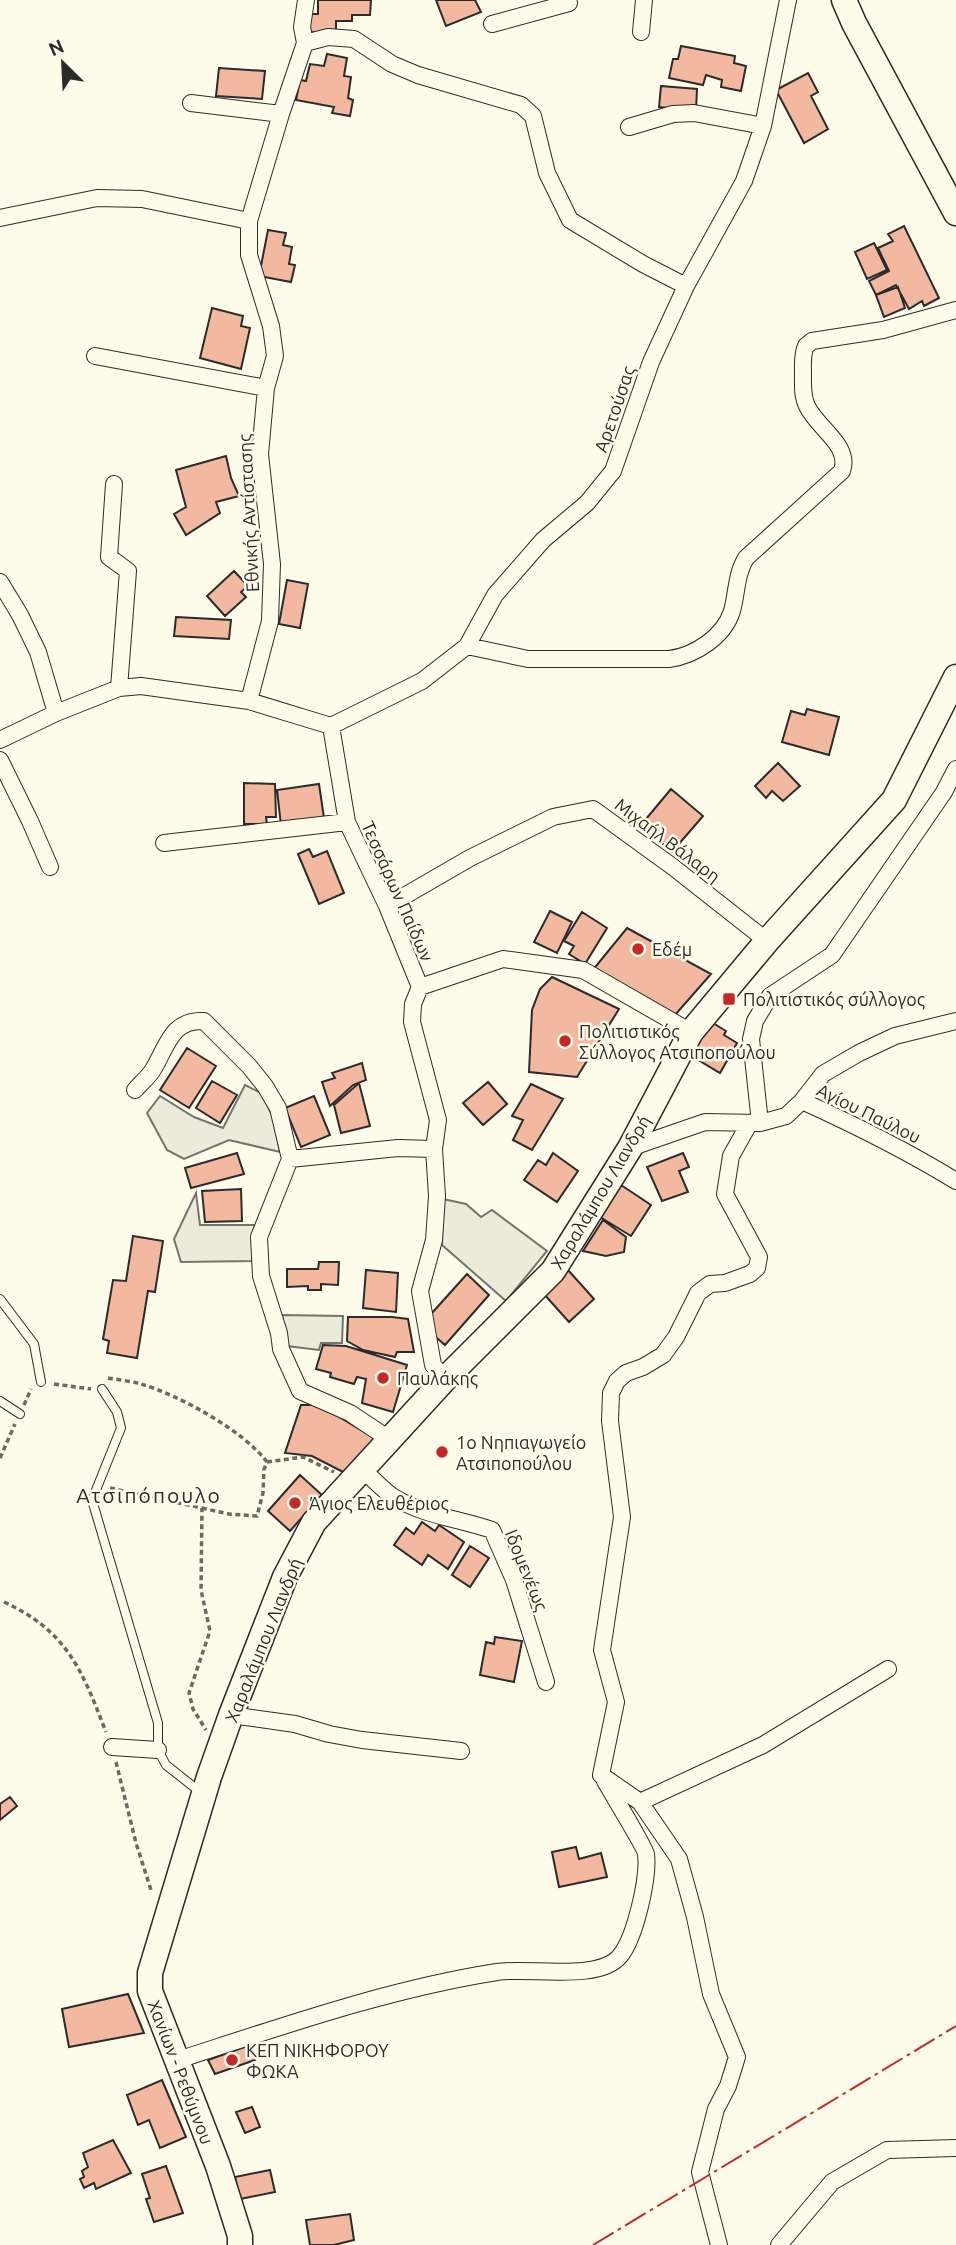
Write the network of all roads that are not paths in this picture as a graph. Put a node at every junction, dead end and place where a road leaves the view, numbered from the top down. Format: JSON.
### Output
{"nodes":[{"id":1,"x":306,"y":0,"type":"edge"},
{"id":2,"x":568,"y":0,"type":"edge"},
{"id":3,"x":644,"y":0,"type":"edge"},
{"id":4,"x":788,"y":0,"type":"edge"},
{"id":5,"x":844,"y":0,"type":"edge"},
{"id":6,"x":492,"y":24,"type":"dead end"},
{"id":7,"x":641,"y":32,"type":"dead end"},
{"id":8,"x":305,"y":43,"type":"junction"},
{"id":9,"x":191,"y":103,"type":"dead end"},
{"id":10,"x":281,"y":114,"type":"junction"},
{"id":11,"x":763,"y":126,"type":"junction"},
{"id":12,"x":629,"y":127,"type":"dead end"},
{"id":13,"x":956,"y":212,"type":"edge"},
{"id":14,"x":0,"y":218,"type":"edge"},
{"id":15,"x":249,"y":221,"type":"junction"},
{"id":16,"x":686,"y":286,"type":"junction"},
{"id":17,"x":956,"y":310,"type":"edge"},
{"id":18,"x":95,"y":356,"type":"dead end"},
{"id":19,"x":266,"y":388,"type":"junction"},
{"id":20,"x":114,"y":484,"type":"dead end"},
{"id":21,"x":0,"y":582,"type":"edge"},
{"id":22,"x":467,"y":646,"type":"junction"},
{"id":23,"x":956,"y":677,"type":"edge"},
{"id":24,"x":119,"y":688,"type":"junction"},
{"id":25,"x":248,"y":701,"type":"junction"},
{"id":26,"x":55,"y":713,"type":"junction"},
{"id":27,"x":331,"y":726,"type":"junction"},
{"id":28,"x":0,"y":740,"type":"edge"},
{"id":29,"x":0,"y":760,"type":"edge"},
{"id":30,"x":956,"y":769,"type":"edge"},
{"id":31,"x":347,"y":822,"type":"junction"},
{"id":32,"x":164,"y":843,"type":"dead end"},
{"id":33,"x":50,"y":867,"type":"dead end"},
{"id":34,"x":387,"y":906,"type":"junction"},
{"id":35,"x":767,"y":940,"type":"junction"},
{"id":36,"x":420,"y":987,"type":"junction"},
{"id":37,"x":956,"y":1021,"type":"edge"},
{"id":38,"x":691,"y":1032,"type":"junction"},
{"id":39,"x":135,"y":1090,"type":"dead end"},
{"id":40,"x":802,"y":1101,"type":"junction"},
{"id":41,"x":754,"y":1124,"type":"junction"},
{"id":42,"x":630,"y":1148,"type":"junction"},
{"id":43,"x":434,"y":1149,"type":"junction"},
{"id":44,"x":290,"y":1159,"type":"junction"},
{"id":45,"x":956,"y":1181,"type":"edge"},
{"id":46,"x":0,"y":1299,"type":"edge"},
{"id":47,"x":445,"y":1379,"type":"junction"},
{"id":48,"x":41,"y":1382,"type":"road end"},
{"id":49,"x":102,"y":1389,"type":"road end"},
{"id":50,"x":0,"y":1401,"type":"edge"},
{"id":51,"x":20,"y":1414,"type":"road end"},
{"id":52,"x":389,"y":1439,"type":"junction"},
{"id":53,"x":356,"y":1477,"type":"junction"},
{"id":54,"x":888,"y":1669,"type":"dead end"},
{"id":55,"x":546,"y":1682,"type":"dead end"},
{"id":56,"x":231,"y":1715,"type":"junction"},
{"id":57,"x":112,"y":1747,"type":"dead end"},
{"id":58,"x":158,"y":1750,"type":"junction"},
{"id":59,"x":461,"y":1751,"type":"dead end"},
{"id":60,"x":601,"y":1775,"type":"junction"},
{"id":61,"x":207,"y":1786,"type":"junction"},
{"id":62,"x":640,"y":1802,"type":"junction"},
{"id":63,"x":175,"y":2061,"type":"junction"},
{"id":64,"x":956,"y":2148,"type":"edge"},
{"id":65,"x":240,"y":2245,"type":"edge"},
{"id":66,"x":719,"y":2245,"type":"edge"},
{"id":67,"x":779,"y":2245,"type":"edge"}],
"edges":[{"from":1,"to":8,"type":"street","name":"Εθνικής Αντίστασης"},
{"from":2,"to":6,"type":"street"},
{"from":3,"to":7,"type":"street"},
{"from":4,"to":11,"type":"street","name":"Αρετούσας"},
{"from":5,"to":13,"type":"main road"},
{"from":8,"to":10,"type":"street","name":"Εθνικής Αντίστασης"},
{"from":8,"to":16,"type":"street"},
{"from":9,"to":10,"type":"street"},
{"from":10,"to":15,"type":"street","name":"Εθνικής Αντίστασης"},
{"from":11,"to":12,"type":"street"},
{"from":11,"to":16,"type":"street","name":"Αρετούσας"},
{"from":14,"to":15,"type":"street"},
{"from":15,"to":19,"type":"street","name":"Εθνικής Αντίστασης"},
{"from":16,"to":22,"type":"street","name":"Αρετούσας"},
{"from":17,"to":22,"type":"street"},
{"from":18,"to":19,"type":"street"},
{"from":19,"to":25,"type":"street","name":"Εθνικής Αντίστασης"},
{"from":20,"to":24,"type":"street"},
{"from":21,"to":26,"type":"street"},
{"from":22,"to":27,"type":"street","name":"Αρετούσας"},
{"from":23,"to":35,"type":"main road","name":"Χαραλάμπου Λιανδρή"},
{"from":24,"to":25,"type":"street"},
{"from":24,"to":26,"type":"street"},
{"from":25,"to":27,"type":"street"},
{"from":26,"to":28,"type":"street"},
{"from":27,"to":31,"type":"street","name":"Τεσσάρων Παίδων"},
{"from":29,"to":33,"type":"street"},
{"from":30,"to":41,"type":"street"},
{"from":31,"to":32,"type":"street"},
{"from":31,"to":34,"type":"street","name":"Τεσσάρων Παίδων"},
{"from":34,"to":35,"type":"street","name":"Μιχαήλ Βάλαρη"},
{"from":34,"to":36,"type":"street","name":"Τεσσάρων Παίδων"},
{"from":35,"to":38,"type":"main road","name":"Χαραλάμπου Λιανδρή"},
{"from":36,"to":38,"type":"street","name":"Τεσσάρων Παίδων"},
{"from":36,"to":43,"type":"street","name":"Τεσσάρων Παίδων"},
{"from":37,"to":40,"type":"street"},
{"from":38,"to":42,"type":"main road","name":"Χαραλάμπου Λιανδρή"},
{"from":39,"to":44,"type":"street"},
{"from":40,"to":41,"type":"street"},
{"from":40,"to":45,"type":"street","name":"Αγίου Παύλου"},
{"from":41,"to":42,"type":"street"},
{"from":41,"to":60,"type":"street"},
{"from":42,"to":47,"type":"main road","name":"Χαραλάμπου Λιανδρή"},
{"from":43,"to":44,"type":"street"},
{"from":43,"to":47,"type":"street","name":"Τεσσάρων Παίδων"},
{"from":44,"to":52,"type":"street"},
{"from":46,"to":48,"type":"lane"},
{"from":47,"to":52,"type":"main road","name":"Χαραλάμπου Λιανδρή"},
{"from":49,"to":58,"type":"lane"},
{"from":50,"to":51,"type":"lane"},
{"from":52,"to":53,"type":"main road","name":"Χαραλάμπου Λιανδρή"},
{"from":53,"to":55,"type":"street","name":"Ιδομενέως"},
{"from":53,"to":56,"type":"main road","name":"Χαραλάμπου Λιανδρή"},
{"from":54,"to":62,"type":"street"},
{"from":56,"to":59,"type":"street"},
{"from":56,"to":61,"type":"main road","name":"Χαραλάμπου Λιανδρή"},
{"from":57,"to":58,"type":"street"},
{"from":58,"to":61,"type":"lane"},
{"from":60,"to":62,"type":"street"},
{"from":60,"to":63,"type":"street"},
{"from":61,"to":63,"type":"main road","name":"Χανίων - Ρεθύμνου"},
{"from":62,"to":66,"type":"street"},
{"from":63,"to":65,"type":"main road","name":"Χανίων - Ρεθύμνου"},
{"from":64,"to":67,"type":"street"}]}
